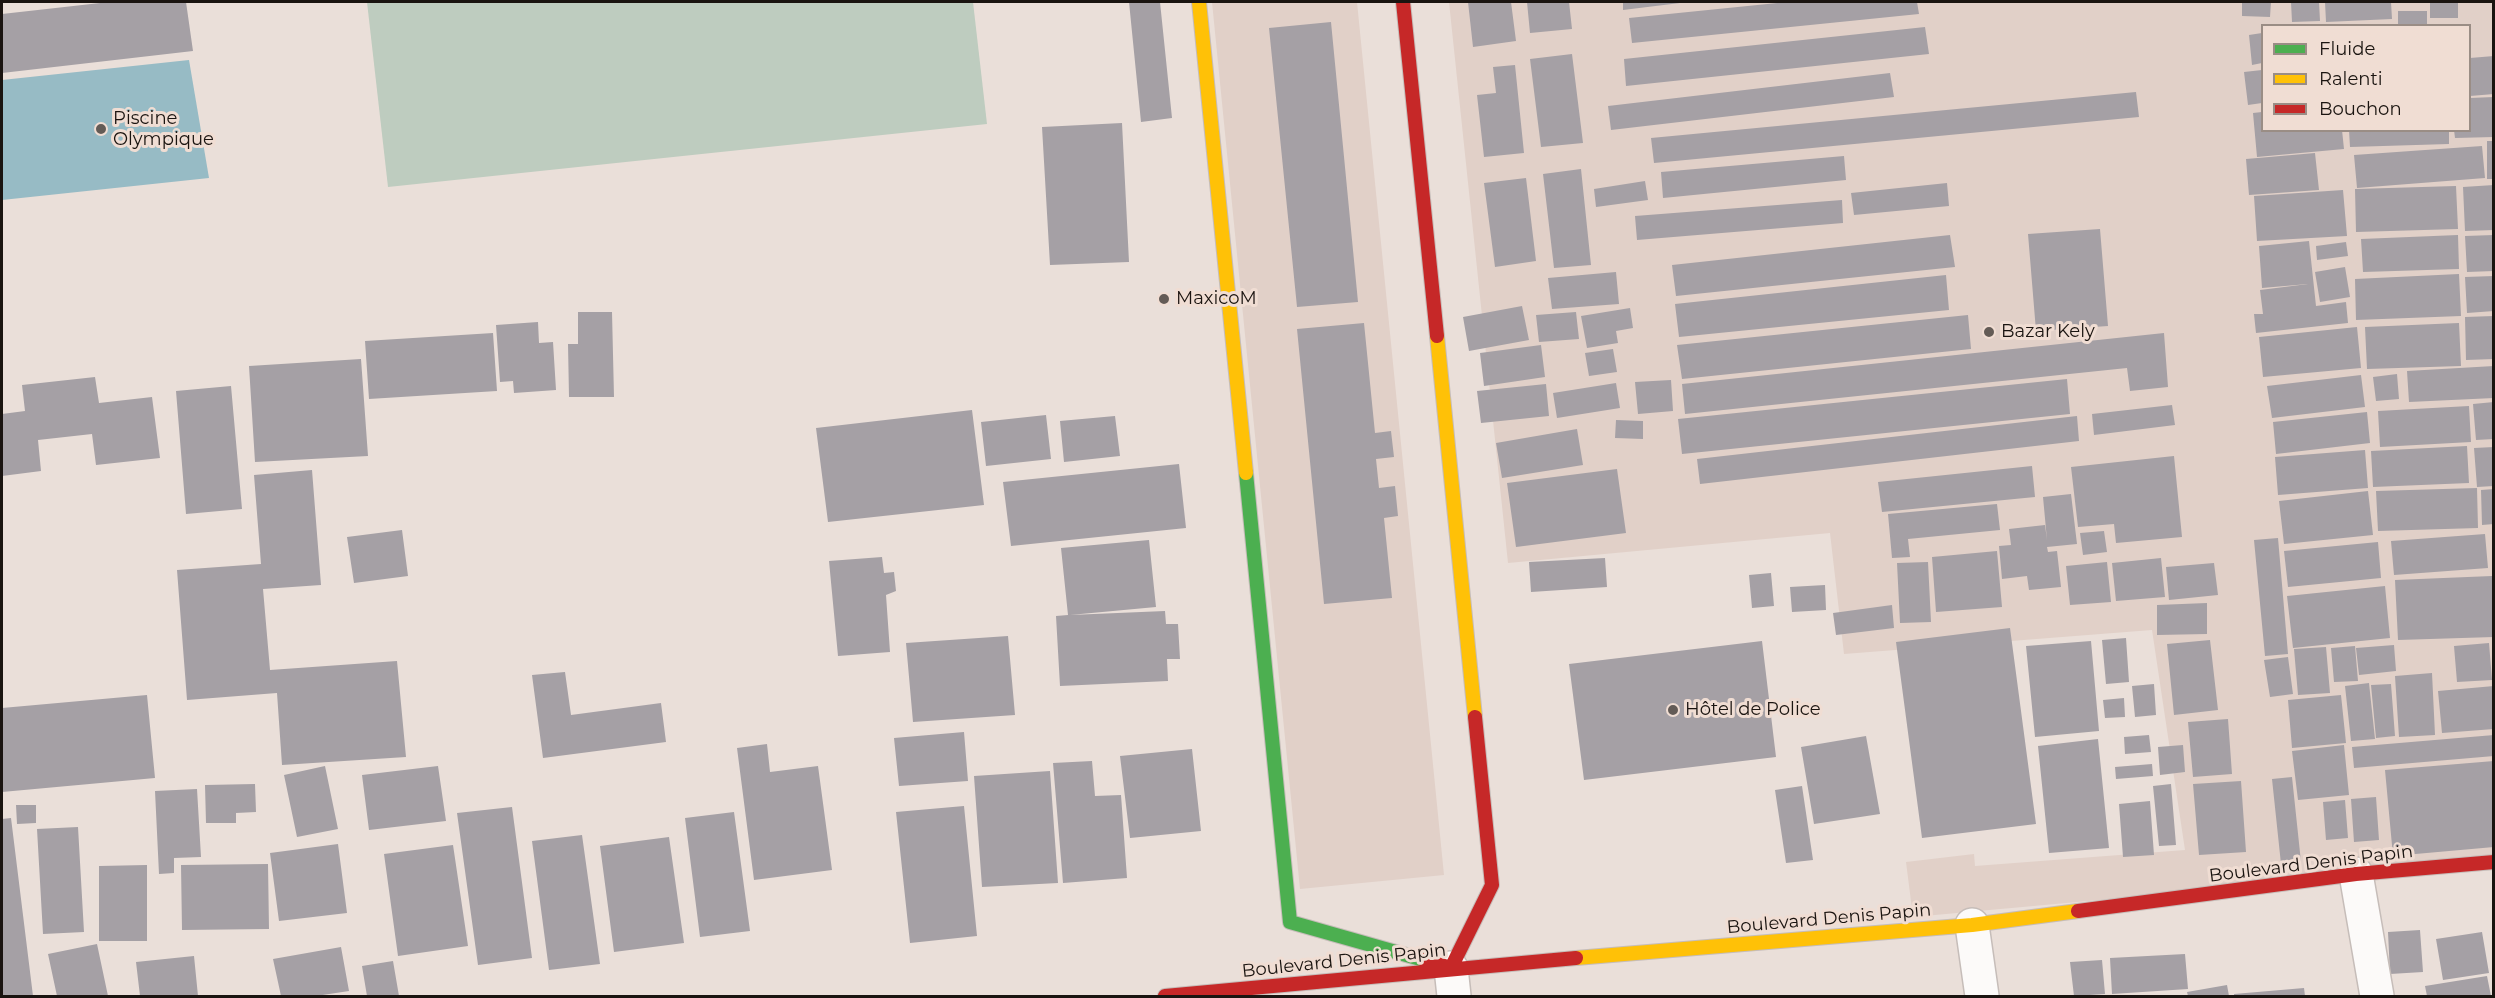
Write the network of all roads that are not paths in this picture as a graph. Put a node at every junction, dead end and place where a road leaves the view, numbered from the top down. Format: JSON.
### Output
{"nodes":[{"id":1,"x":1199,"y":2,"type":"edge"},
{"id":2,"x":1403,"y":2,"type":"edge"},
{"id":3,"x":2493,"y":862,"type":"edge"},
{"id":4,"x":2356,"y":874,"type":"junction"},
{"id":5,"x":1972,"y":925,"type":"junction"},
{"id":6,"x":1453,"y":982,"type":"edge"},
{"id":7,"x":1165,"y":996,"type":"edge"},
{"id":8,"x":1982,"y":996,"type":"edge"},
{"id":9,"x":2377,"y":996,"type":"edge"}],
"edges":[{"from":1,"to":6,"type":"street"},
{"from":2,"to":6,"type":"street"},
{"from":3,"to":4,"type":"street","name":"Boulevard Denis Papin"},
{"from":4,"to":5,"type":"street","name":"Boulevard Denis Papin"},
{"from":4,"to":9,"type":"street"},
{"from":5,"to":6,"type":"street","name":"Boulevard Denis Papin"},
{"from":5,"to":8,"type":"street"},
{"from":6,"to":7,"type":"street","name":"Boulevard Denis Papin"}]}
